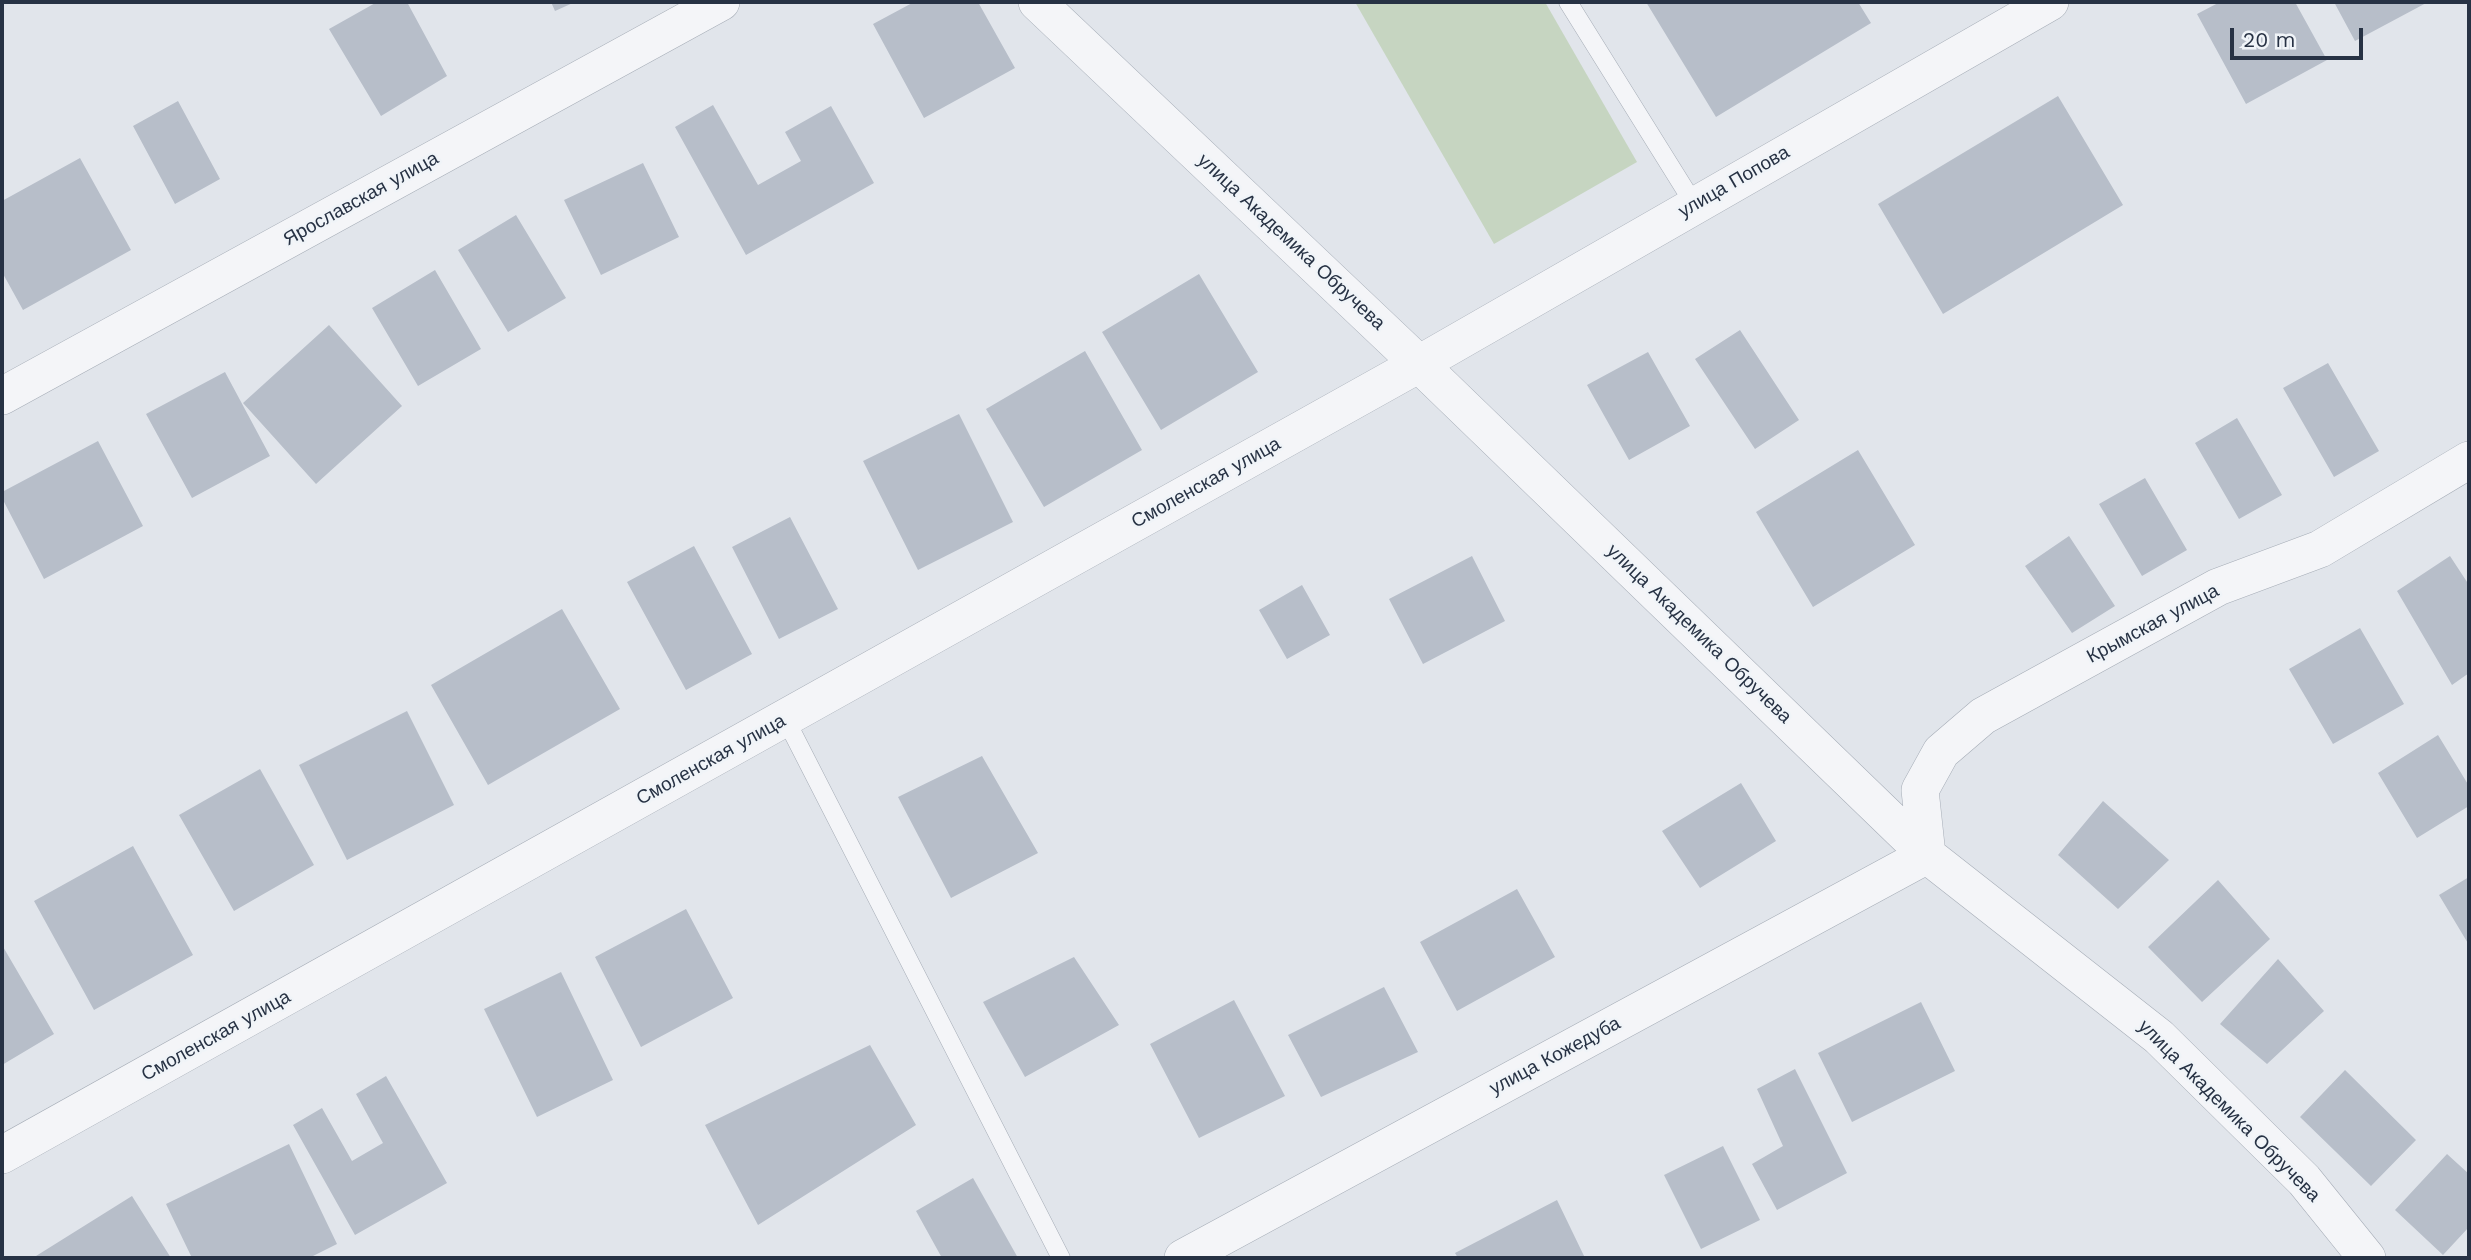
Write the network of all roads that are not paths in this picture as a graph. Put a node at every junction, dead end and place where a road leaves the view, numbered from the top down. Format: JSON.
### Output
{"nodes":[{"id":1,"x":721,"y":2,"type":"edge"},
{"id":2,"x":1037,"y":2,"type":"edge"},
{"id":3,"x":1567,"y":2,"type":"edge"},
{"id":4,"x":2050,"y":2,"type":"edge"},
{"id":5,"x":1694,"y":204,"type":"junction"},
{"id":6,"x":1419,"y":363,"type":"junction"},
{"id":7,"x":2,"y":396,"type":"edge"},
{"id":8,"x":2469,"y":460,"type":"edge"},
{"id":9,"x":785,"y":718,"type":"junction"},
{"id":10,"x":1927,"y":855,"type":"junction"},
{"id":11,"x":2,"y":1155,"type":"edge"},
{"id":12,"x":1061,"y":1258,"type":"edge"},
{"id":13,"x":1184,"y":1258,"type":"edge"},
{"id":14,"x":2367,"y":1258,"type":"edge"}],
"edges":[{"from":1,"to":7,"type":"street","name":"Ярославская улица"},
{"from":2,"to":6,"type":"street","name":"улица Академика Обручева"},
{"from":3,"to":5,"type":"lane"},
{"from":4,"to":5,"type":"street","name":"улица Попова"},
{"from":5,"to":6,"type":"street","name":"улица Попова"},
{"from":6,"to":9,"type":"street","name":"Смоленская улица"},
{"from":6,"to":10,"type":"street","name":"улица Академика Обручева"},
{"from":8,"to":10,"type":"street","name":"Крымская улица"},
{"from":9,"to":11,"type":"street","name":"Смоленская улица"},
{"from":9,"to":12,"type":"lane"},
{"from":10,"to":13,"type":"street","name":"улица Кожедуба"},
{"from":10,"to":14,"type":"street","name":"улица Академика Обручева"}]}
